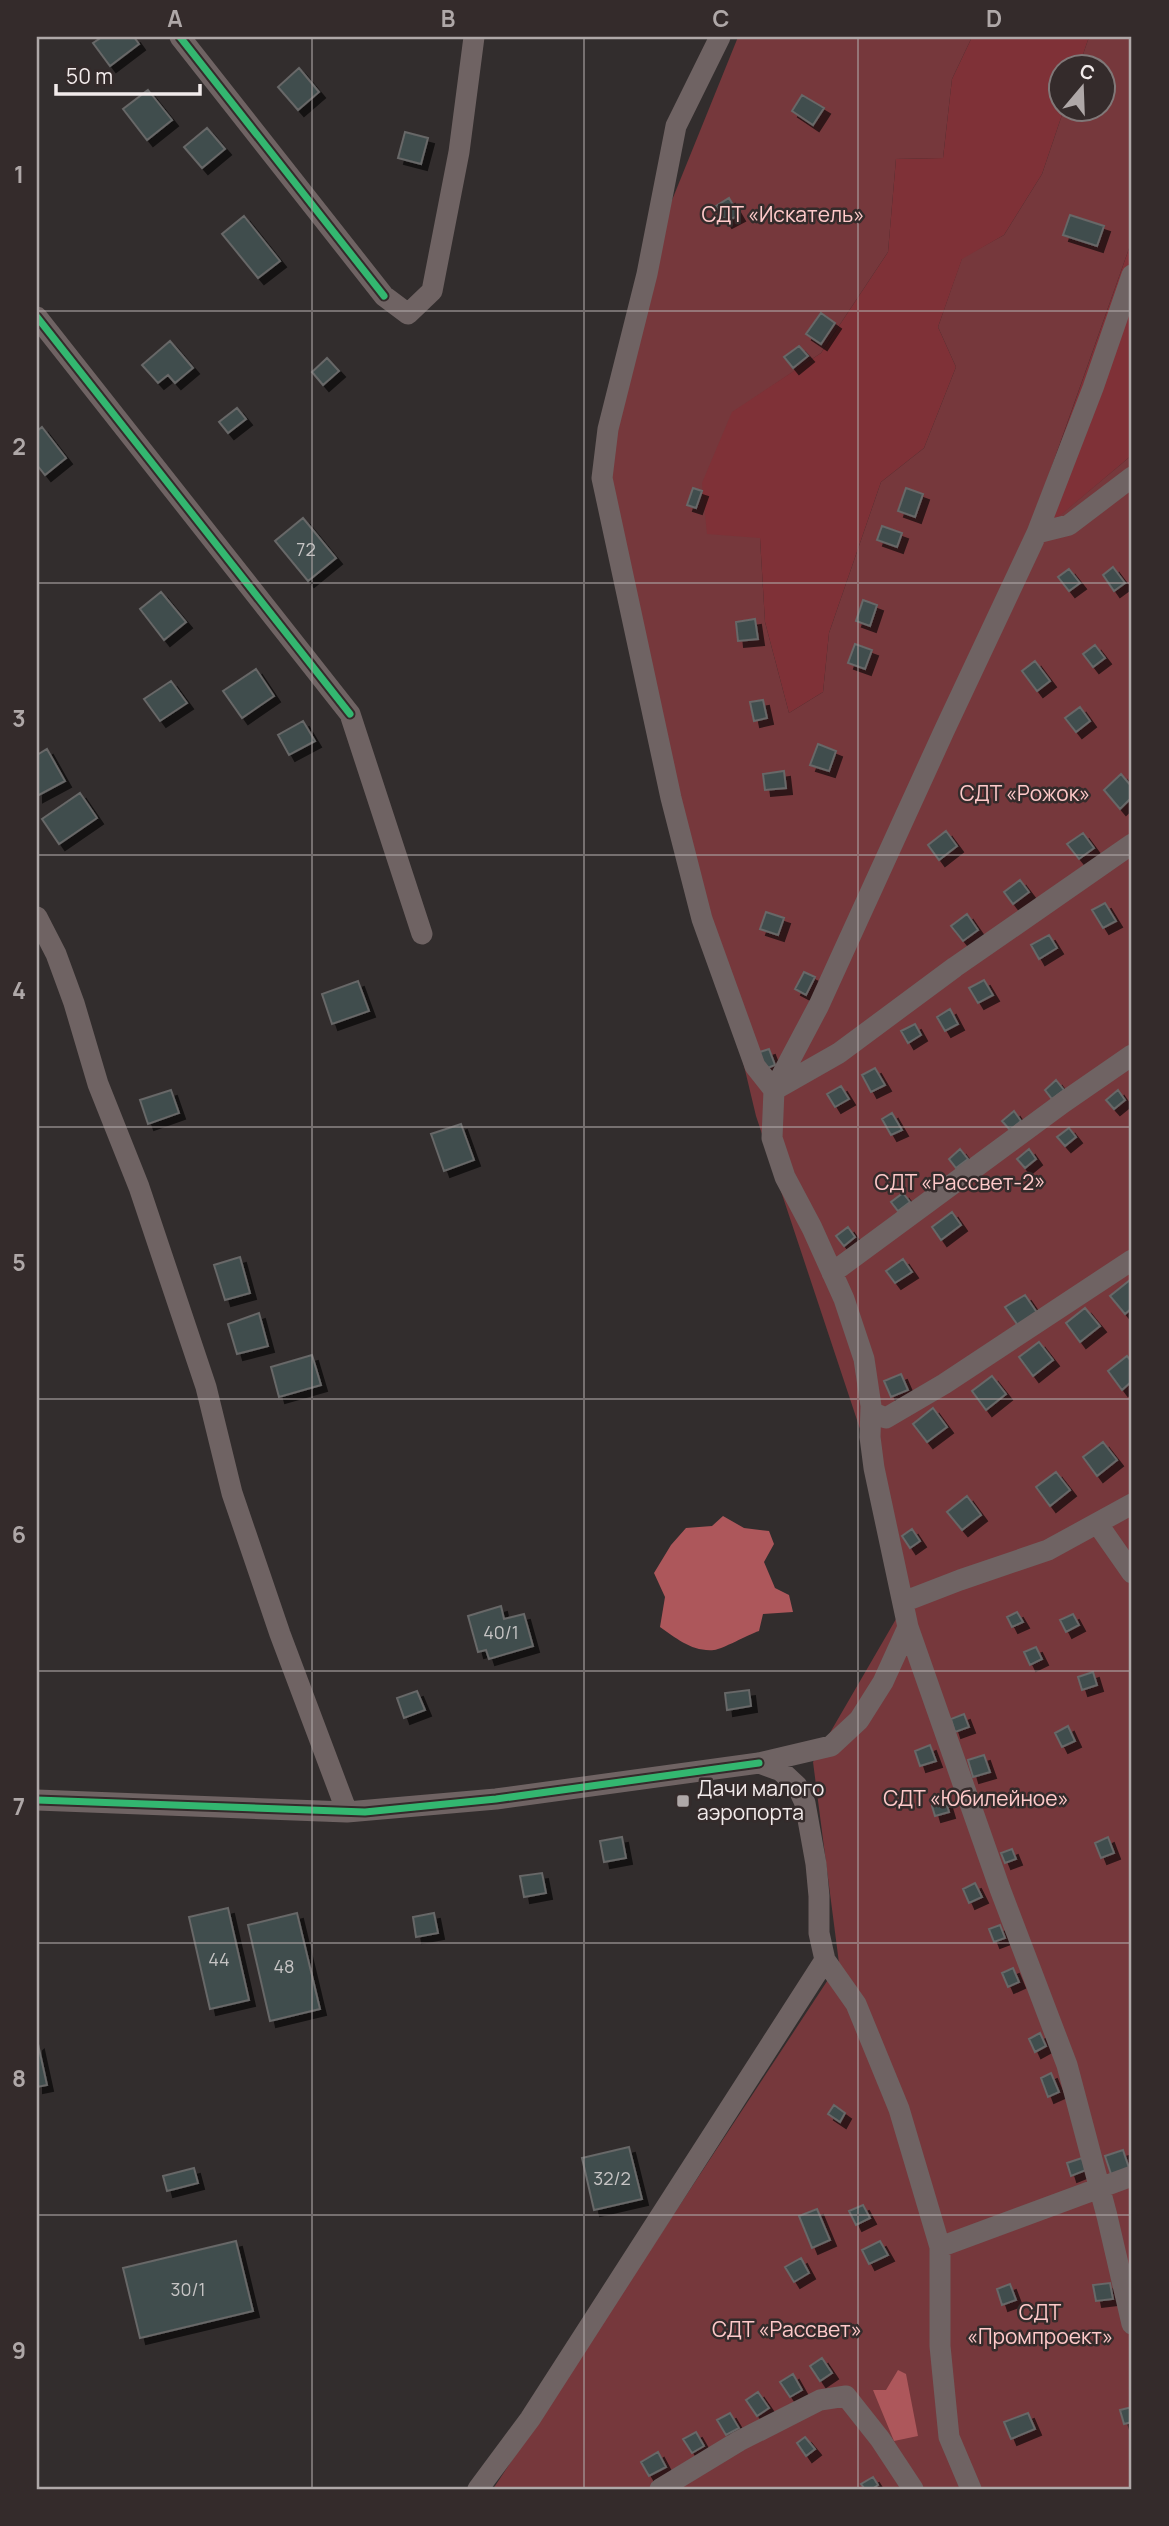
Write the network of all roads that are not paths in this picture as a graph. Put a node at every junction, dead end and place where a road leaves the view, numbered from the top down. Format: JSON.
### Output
{"nodes":[{"id":1,"x":180,"y":37,"type":"edge"},
{"id":2,"x":474,"y":37,"type":"edge"},
{"id":3,"x":720,"y":37,"type":"edge"},
{"id":4,"x":1132,"y":275,"type":"edge"},
{"id":5,"x":37,"y":317,"type":"edge"},
{"id":6,"x":1132,"y":477,"type":"edge"},
{"id":7,"x":1037,"y":533,"type":"junction"},
{"id":8,"x":1132,"y":844,"type":"edge"},
{"id":9,"x":37,"y":917,"type":"edge"},
{"id":10,"x":422,"y":934,"type":"dead end"},
{"id":11,"x":1132,"y":1055,"type":"edge"},
{"id":12,"x":774,"y":1090,"type":"junction"},
{"id":13,"x":1132,"y":1260,"type":"edge"},
{"id":14,"x":832,"y":1273,"type":"junction"},
{"id":15,"x":871,"y":1412,"type":"junction"},
{"id":16,"x":1132,"y":1504,"type":"edge"},
{"id":17,"x":1097,"y":1523,"type":"junction"},
{"id":18,"x":1132,"y":1573,"type":"edge"},
{"id":19,"x":903,"y":1602,"type":"junction"},
{"id":20,"x":908,"y":1628,"type":"junction"},
{"id":21,"x":759,"y":1763,"type":"junction"},
{"id":22,"x":37,"y":1800,"type":"edge"},
{"id":23,"x":347,"y":1812,"type":"junction"},
{"id":24,"x":825,"y":1960,"type":"junction"},
{"id":25,"x":1132,"y":2176,"type":"edge"},
{"id":26,"x":1100,"y":2188,"type":"junction"},
{"id":27,"x":940,"y":2246,"type":"junction"},
{"id":28,"x":1132,"y":2324,"type":"edge"},
{"id":29,"x":478,"y":2489,"type":"edge"},
{"id":30,"x":660,"y":2489,"type":"edge"},
{"id":31,"x":913,"y":2489,"type":"edge"},
{"id":32,"x":971,"y":2489,"type":"edge"}],
"edges":[{"from":1,"to":2,"type":"street"},
{"from":3,"to":12,"type":"street"},
{"from":4,"to":7,"type":"street"},
{"from":5,"to":10,"type":"street"},
{"from":6,"to":7,"type":"street"},
{"from":7,"to":12,"type":"street"},
{"from":8,"to":12,"type":"street"},
{"from":9,"to":23,"type":"street"},
{"from":11,"to":14,"type":"street"},
{"from":12,"to":14,"type":"street"},
{"from":13,"to":15,"type":"street"},
{"from":14,"to":15,"type":"street"},
{"from":15,"to":19,"type":"street"},
{"from":16,"to":17,"type":"street"},
{"from":17,"to":18,"type":"street"},
{"from":17,"to":19,"type":"street"},
{"from":19,"to":20,"type":"street"},
{"from":20,"to":21,"type":"street"},
{"from":20,"to":26,"type":"street"},
{"from":21,"to":23,"type":"street"},
{"from":21,"to":24,"type":"street"},
{"from":22,"to":23,"type":"street"},
{"from":24,"to":27,"type":"street"},
{"from":24,"to":29,"type":"street"},
{"from":25,"to":26,"type":"street"},
{"from":26,"to":27,"type":"street"},
{"from":26,"to":28,"type":"street"},
{"from":27,"to":32,"type":"street"},
{"from":30,"to":31,"type":"street"}]}
